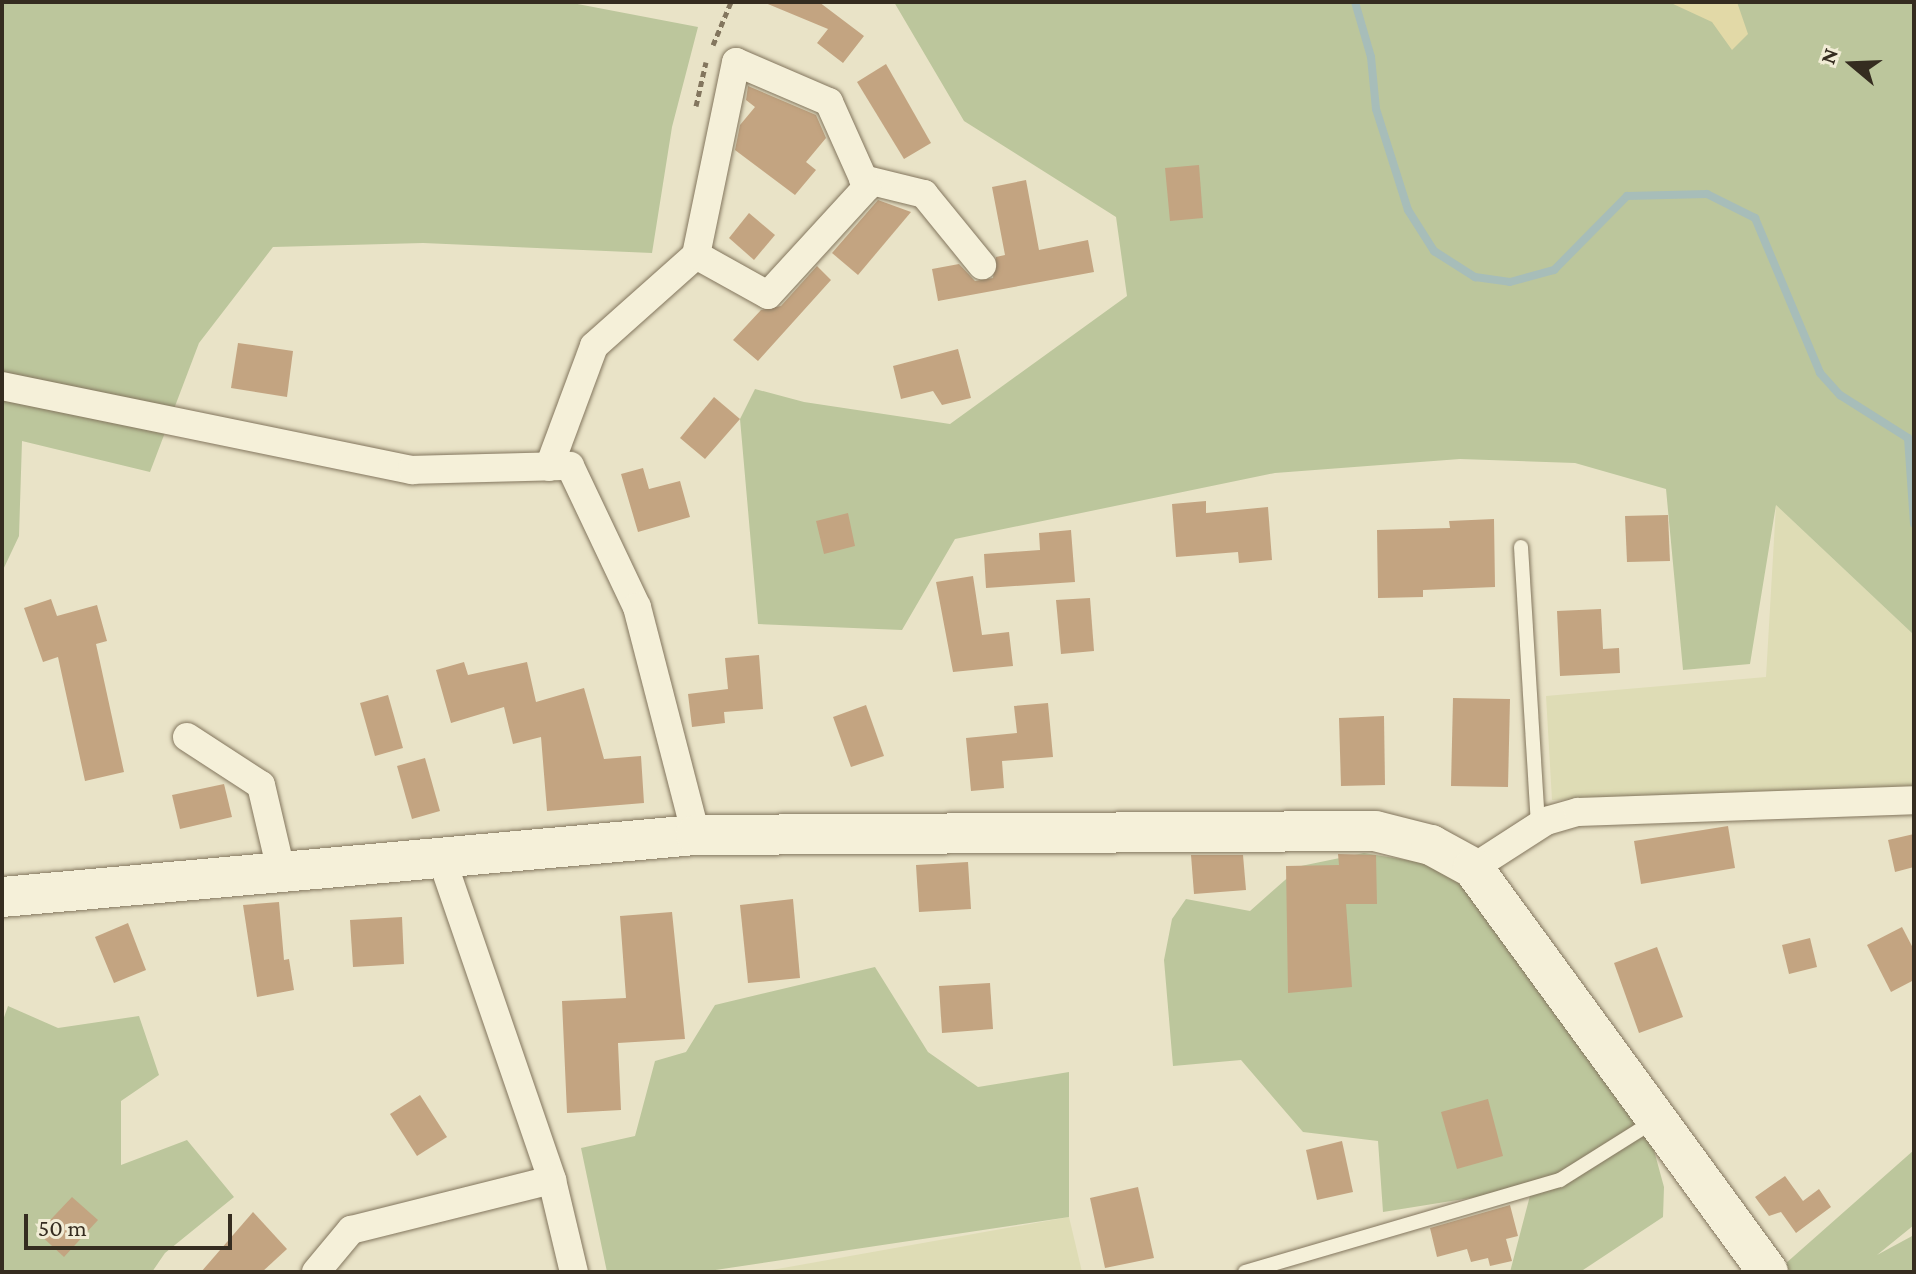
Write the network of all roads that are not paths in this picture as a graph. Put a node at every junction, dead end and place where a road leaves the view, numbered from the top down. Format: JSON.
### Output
{"nodes":[{"id":1,"x":863,"y":179,"type":"junction"},
{"id":2,"x":696,"y":255,"type":"junction"},
{"id":3,"x":982,"y":265,"type":"dead end"},
{"id":4,"x":2,"y":386,"type":"edge"},
{"id":5,"x":549,"y":467,"type":"junction"},
{"id":6,"x":1521,"y":547,"type":"dead end"},
{"id":7,"x":187,"y":737,"type":"dead end"},
{"id":8,"x":1914,"y":800,"type":"edge"},
{"id":9,"x":1538,"y":826,"type":"junction"},
{"id":10,"x":696,"y":835,"type":"junction"},
{"id":11,"x":440,"y":854,"type":"junction"},
{"id":12,"x":1473,"y":868,"type":"junction"},
{"id":13,"x":281,"y":870,"type":"junction"},
{"id":14,"x":2,"y":897,"type":"edge"},
{"id":15,"x":1654,"y":1121,"type":"junction"},
{"id":16,"x":552,"y":1180,"type":"junction"},
{"id":17,"x":316,"y":1272,"type":"edge"},
{"id":18,"x":574,"y":1272,"type":"edge"},
{"id":19,"x":1245,"y":1272,"type":"edge"},
{"id":20,"x":1768,"y":1272,"type":"edge"}],
"edges":[{"from":1,"to":2,"type":"street"},
{"from":1,"to":2,"type":"street"},
{"from":1,"to":3,"type":"street"},
{"from":2,"to":5,"type":"street"},
{"from":4,"to":5,"type":"street"},
{"from":5,"to":10,"type":"street"},
{"from":6,"to":9,"type":"lane"},
{"from":7,"to":13,"type":"street"},
{"from":8,"to":9,"type":"street"},
{"from":9,"to":12,"type":"street"},
{"from":10,"to":11,"type":"street"},
{"from":10,"to":12,"type":"street"},
{"from":11,"to":13,"type":"street"},
{"from":11,"to":16,"type":"street"},
{"from":12,"to":15,"type":"street"},
{"from":13,"to":14,"type":"street"},
{"from":15,"to":19,"type":"lane"},
{"from":15,"to":20,"type":"street"},
{"from":16,"to":17,"type":"street"},
{"from":16,"to":18,"type":"street"}]}
